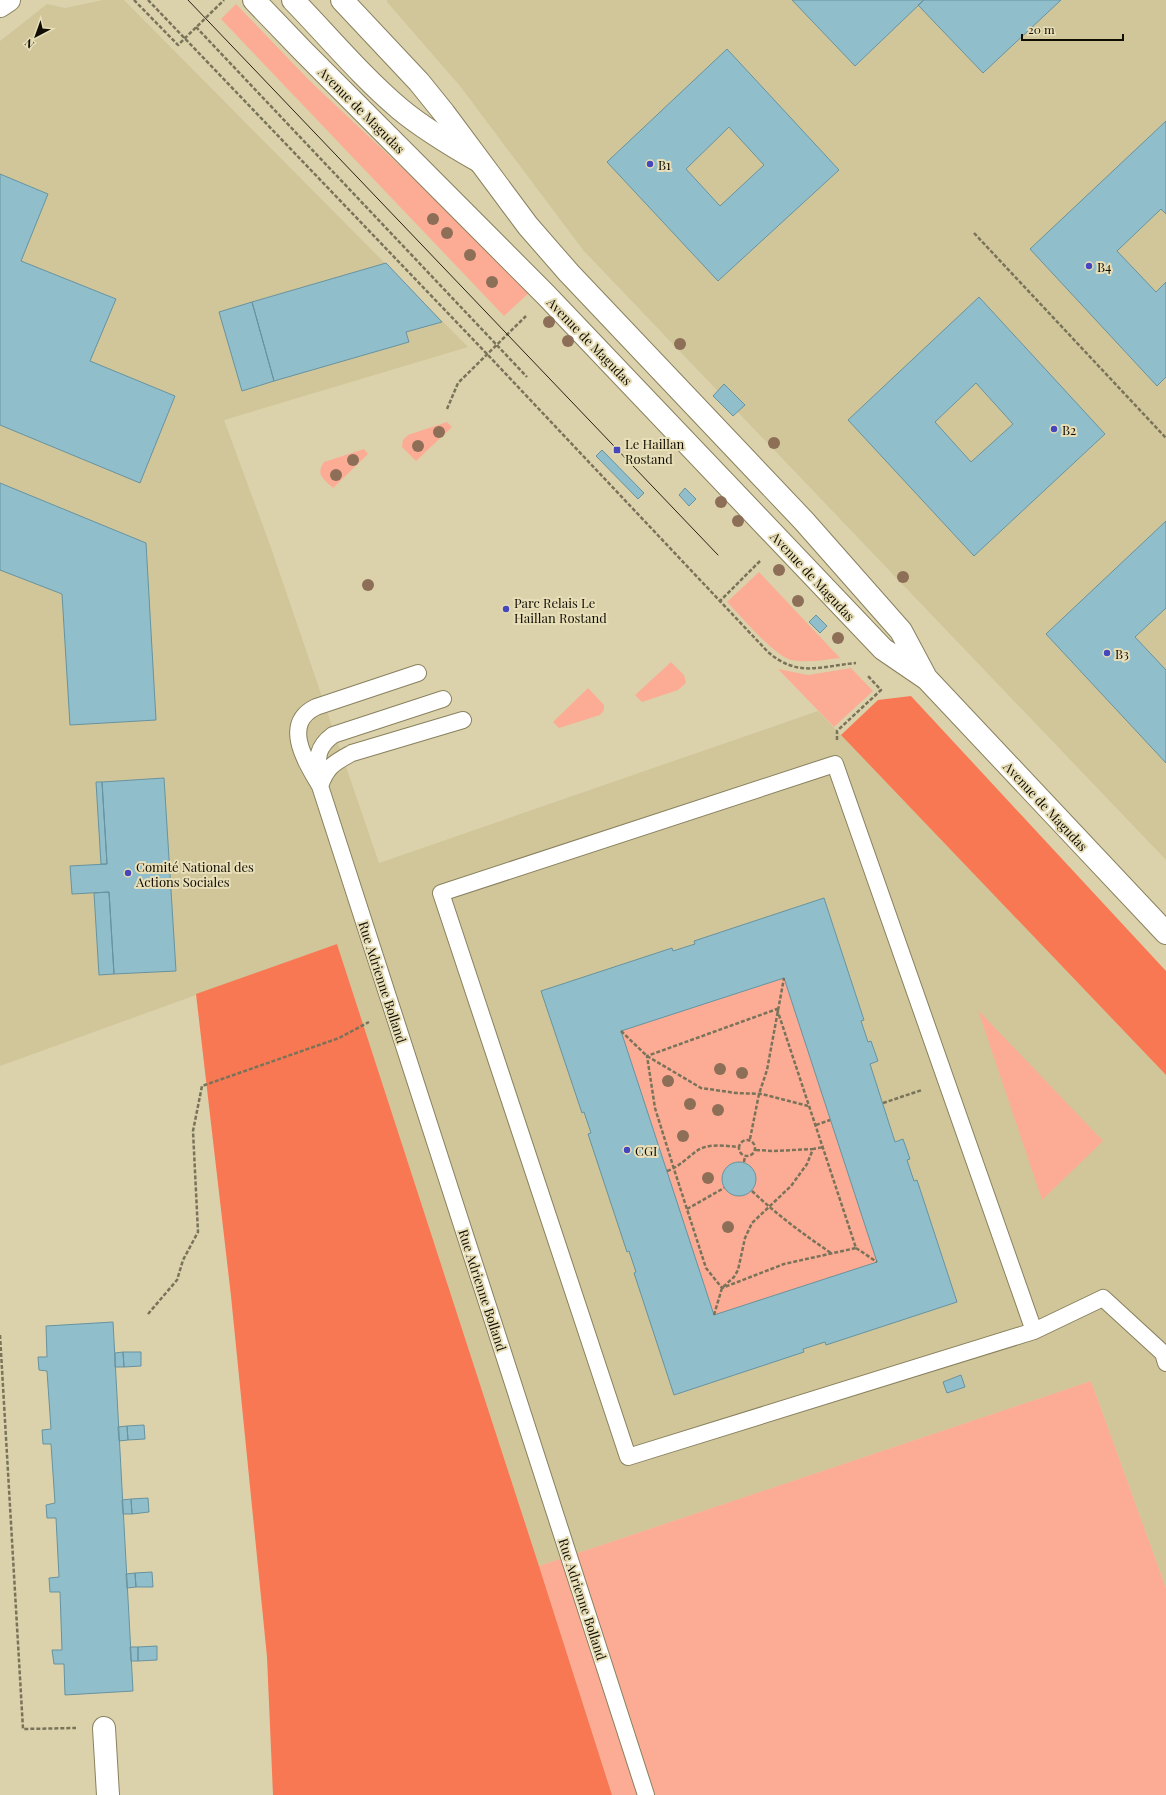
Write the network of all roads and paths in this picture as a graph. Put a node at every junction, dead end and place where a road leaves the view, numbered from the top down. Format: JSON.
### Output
{"nodes":[{"id":1,"x":9,"y":0,"type":"edge"},
{"id":2,"x":134,"y":0,"type":"edge"},
{"id":3,"x":148,"y":0,"type":"edge"},
{"id":4,"x":225,"y":0,"type":"edge"},
{"id":5,"x":254,"y":0,"type":"edge"},
{"id":6,"x":293,"y":0,"type":"edge"},
{"id":7,"x":350,"y":5,"type":"edge"},
{"id":8,"x":0,"y":6,"type":"edge"},
{"id":9,"x":196,"y":28,"type":"junction"},
{"id":10,"x":186,"y":37,"type":"junction"},
{"id":11,"x":479,"y":161,"type":"junction"},
{"id":12,"x":974,"y":233,"type":"dead end"},
{"id":13,"x":546,"y":296,"type":"junction"},
{"id":14,"x":497,"y":344,"type":"junction"},
{"id":15,"x":487,"y":354,"type":"junction"},
{"id":16,"x":528,"y":377,"type":"dead end"},
{"id":17,"x":447,"y":409,"type":"dead end"},
{"id":18,"x":1166,"y":438,"type":"edge"},
{"id":19,"x":862,"y":665,"type":"dead end"},
{"id":20,"x":418,"y":673,"type":"dead end"},
{"id":21,"x":927,"y":679,"type":"junction"},
{"id":22,"x":881,"y":690,"type":"dead end"},
{"id":23,"x":443,"y":699,"type":"dead end"},
{"id":24,"x":463,"y":720,"type":"dead end"},
{"id":25,"x":837,"y":731,"type":"dead end"},
{"id":26,"x":320,"y":786,"type":"junction"},
{"id":27,"x":1166,"y":933,"type":"edge"},
{"id":28,"x":784,"y":978,"type":"dead end"},
{"id":29,"x":392,"y":1009,"type":"junction"},
{"id":30,"x":777,"y":1009,"type":"junction"},
{"id":31,"x":621,"y":1031,"type":"dead end"},
{"id":32,"x":647,"y":1056,"type":"junction"},
{"id":33,"x":946,"y":1081,"type":"junction"},
{"id":34,"x":759,"y":1094,"type":"junction"},
{"id":35,"x":883,"y":1103,"type":"dead end"},
{"id":36,"x":809,"y":1106,"type":"junction"},
{"id":37,"x":830,"y":1120,"type":"dead end"},
{"id":38,"x":816,"y":1125,"type":"junction"},
{"id":39,"x":750,"y":1139,"type":"junction"},
{"id":40,"x":739,"y":1147,"type":"junction"},
{"id":41,"x":824,"y":1147,"type":"junction"},
{"id":42,"x":814,"y":1149,"type":"junction"},
{"id":43,"x":756,"y":1150,"type":"junction"},
{"id":44,"x":744,"y":1156,"type":"junction"},
{"id":45,"x":744,"y":1162,"type":"dead end"},
{"id":46,"x":674,"y":1169,"type":"junction"},
{"id":47,"x":667,"y":1171,"type":"dead end"},
{"id":48,"x":724,"y":1188,"type":"dead end"},
{"id":49,"x":752,"y":1191,"type":"dead end"},
{"id":50,"x":768,"y":1206,"type":"junction"},
{"id":51,"x":687,"y":1209,"type":"junction"},
{"id":52,"x":856,"y":1248,"type":"junction"},
{"id":53,"x":831,"y":1253,"type":"junction"},
{"id":54,"x":877,"y":1262,"type":"dead end"},
{"id":55,"x":722,"y":1288,"type":"junction"},
{"id":56,"x":148,"y":1314,"type":"dead end"},
{"id":57,"x":714,"y":1315,"type":"dead end"},
{"id":58,"x":1034,"y":1330,"type":"junction"},
{"id":59,"x":0,"y":1335,"type":"edge"},
{"id":60,"x":1166,"y":1363,"type":"edge"},
{"id":61,"x":104,"y":1728,"type":"joint"},
{"id":62,"x":108,"y":1795,"type":"edge"},
{"id":63,"x":646,"y":1795,"type":"edge"}],
"edges":[{"from":1,"to":8,"type":"main road"},
{"from":2,"to":10,"type":"path"},
{"from":3,"to":10,"type":"path"},
{"from":4,"to":9,"type":"path"},
{"from":5,"to":13,"type":"main road","name":"Avenue de Magudas"},
{"from":6,"to":11,"type":"main road"},
{"from":7,"to":11,"type":"main road","name":"Avenue de Magudas"},
{"from":9,"to":10,"type":"path"},
{"from":9,"to":14,"type":"path"},
{"from":10,"to":15,"type":"path"},
{"from":11,"to":21,"type":"main road","name":"Avenue de Magudas"},
{"from":12,"to":18,"type":"path"},
{"from":13,"to":14,"type":"path"},
{"from":13,"to":21,"type":"main road","name":"Avenue de Magudas"},
{"from":14,"to":15,"type":"path"},
{"from":14,"to":16,"type":"path"},
{"from":15,"to":17,"type":"path"},
{"from":15,"to":19,"type":"path"},
{"from":20,"to":26,"type":"lane"},
{"from":21,"to":27,"type":"main road","name":"Avenue de Magudas"},
{"from":22,"to":25,"type":"path"},
{"from":23,"to":26,"type":"lane"},
{"from":24,"to":26,"type":"lane"},
{"from":26,"to":29,"type":"lane","name":"Rue Adrienne Bolland"},
{"from":28,"to":30,"type":"path"},
{"from":29,"to":56,"type":"path"},
{"from":29,"to":63,"type":"lane","name":"Rue Adrienne Bolland"},
{"from":30,"to":32,"type":"path"},
{"from":30,"to":34,"type":"path"},
{"from":30,"to":36,"type":"path"},
{"from":31,"to":32,"type":"path"},
{"from":32,"to":34,"type":"path"},
{"from":32,"to":46,"type":"path"},
{"from":33,"to":35,"type":"path"},
{"from":33,"to":58,"type":"lane"},
{"from":33,"to":58,"type":"lane"},
{"from":34,"to":36,"type":"path"},
{"from":34,"to":39,"type":"path"},
{"from":36,"to":38,"type":"path"},
{"from":37,"to":38,"type":"path"},
{"from":38,"to":41,"type":"path"},
{"from":39,"to":40,"type":"path"},
{"from":39,"to":43,"type":"path"},
{"from":40,"to":44,"type":"path"},
{"from":40,"to":46,"type":"path"},
{"from":41,"to":42,"type":"path"},
{"from":41,"to":52,"type":"path"},
{"from":42,"to":43,"type":"path"},
{"from":42,"to":50,"type":"path"},
{"from":43,"to":44,"type":"path"},
{"from":44,"to":45,"type":"path"},
{"from":46,"to":47,"type":"path"},
{"from":46,"to":51,"type":"path"},
{"from":48,"to":51,"type":"path"},
{"from":49,"to":50,"type":"path"},
{"from":50,"to":53,"type":"path"},
{"from":50,"to":55,"type":"path"},
{"from":51,"to":55,"type":"path"},
{"from":52,"to":53,"type":"path"},
{"from":52,"to":54,"type":"path"},
{"from":53,"to":55,"type":"path"},
{"from":55,"to":57,"type":"path"},
{"from":58,"to":60,"type":"lane"},
{"from":59,"to":61,"type":"path"},
{"from":61,"to":62,"type":"main road"}]}
